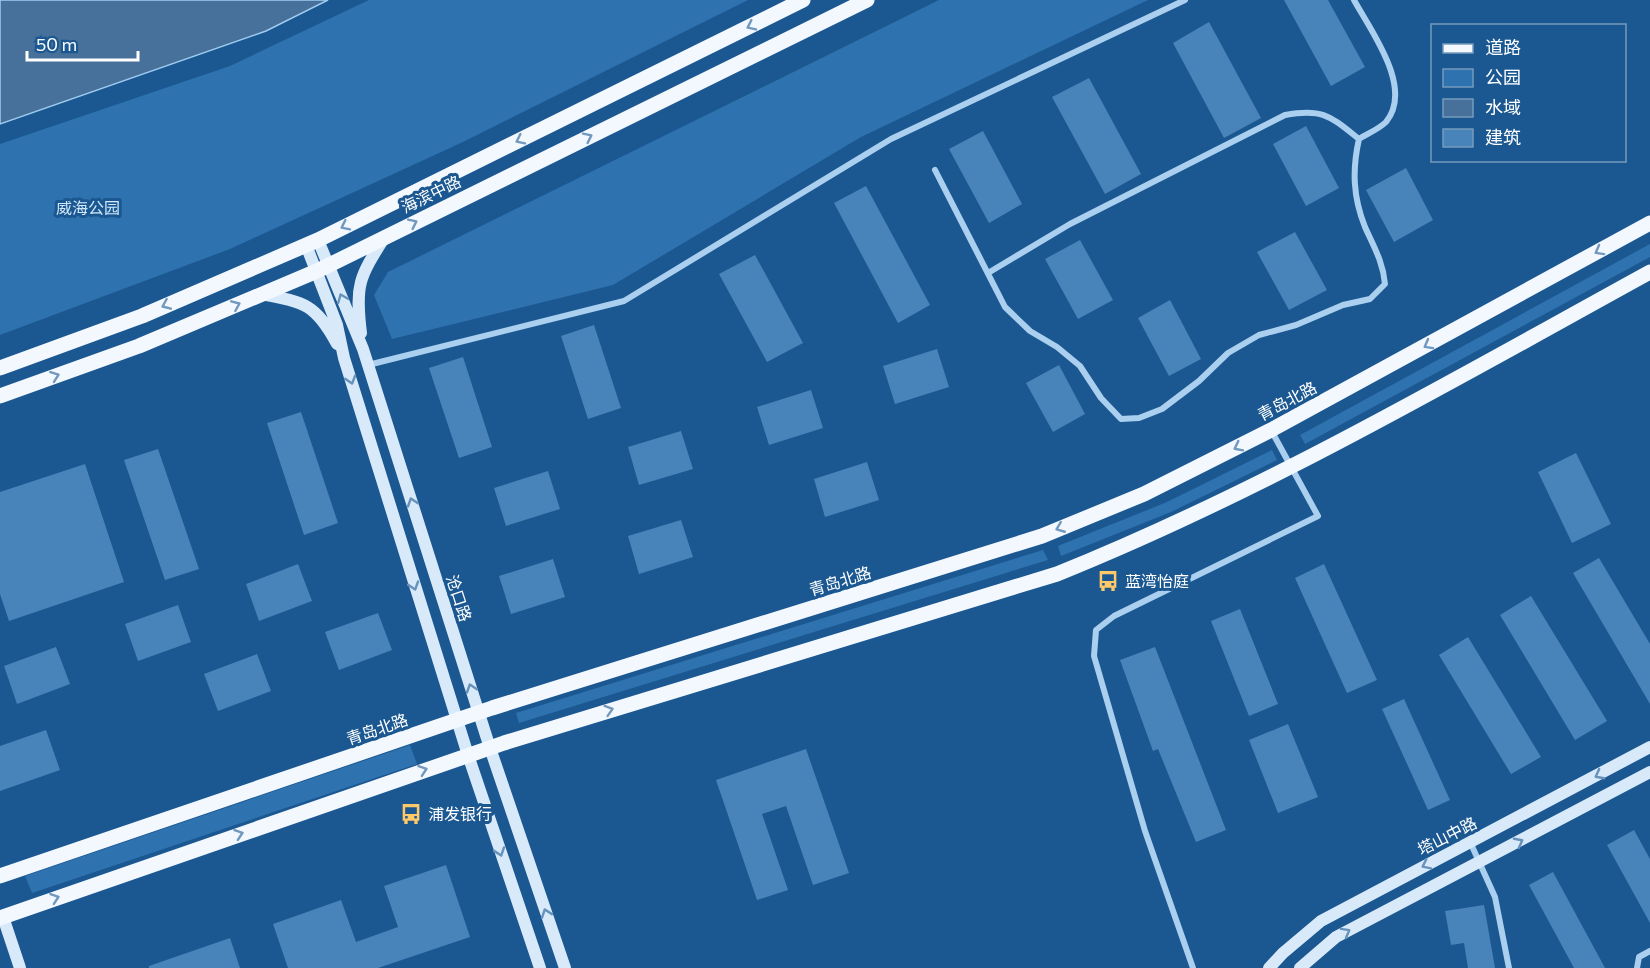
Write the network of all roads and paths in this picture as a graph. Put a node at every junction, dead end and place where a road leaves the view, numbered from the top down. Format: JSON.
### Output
{"nodes":[{"id":1,"x":803,"y":0,"type":"edge"},
{"id":2,"x":867,"y":0,"type":"edge"},
{"id":3,"x":1185,"y":0,"type":"edge"},
{"id":4,"x":1354,"y":0,"type":"edge"},
{"id":5,"x":1359,"y":139,"type":"junction"},
{"id":6,"x":935,"y":170,"type":"dead end"},
{"id":7,"x":1650,"y":223,"type":"edge"},
{"id":8,"x":384,"y":237,"type":"junction"},
{"id":9,"x":312,"y":242,"type":"junction"},
{"id":10,"x":323,"y":268,"type":"junction"},
{"id":11,"x":1650,"y":272,"type":"edge"},
{"id":12,"x":988,"y":273,"type":"junction"},
{"id":13,"x":260,"y":294,"type":"junction"},
{"id":14,"x":363,"y":349,"type":"junction"},
{"id":15,"x":344,"y":358,"type":"junction"},
{"id":16,"x":368,"y":365,"type":"junction"},
{"id":17,"x":0,"y":368,"type":"edge"},
{"id":18,"x":0,"y":396,"type":"edge"},
{"id":19,"x":1271,"y":430,"type":"junction"},
{"id":20,"x":1292,"y":468,"type":"junction"},
{"id":21,"x":478,"y":713,"type":"junction"},
{"id":22,"x":457,"y":720,"type":"junction"},
{"id":23,"x":1650,"y":747,"type":"edge"},
{"id":24,"x":490,"y":748,"type":"junction"},
{"id":25,"x":468,"y":755,"type":"junction"},
{"id":26,"x":1650,"y":772,"type":"edge"},
{"id":27,"x":1471,"y":843,"type":"junction"},
{"id":28,"x":1479,"y":864,"type":"junction"},
{"id":29,"x":0,"y":876,"type":"edge"},
{"id":30,"x":2,"y":917,"type":"edge"},
{"id":31,"x":1650,"y":951,"type":"edge"},
{"id":32,"x":20,"y":968,"type":"edge"},
{"id":33,"x":540,"y":968,"type":"edge"},
{"id":34,"x":565,"y":968,"type":"edge"},
{"id":35,"x":1193,"y":968,"type":"edge"},
{"id":36,"x":1269,"y":968,"type":"edge"},
{"id":37,"x":1300,"y":968,"type":"edge"},
{"id":38,"x":1509,"y":968,"type":"edge"},
{"id":39,"x":1637,"y":968,"type":"edge"}],
"edges":[{"from":1,"to":9,"type":"main road","name":"海滨中路","one_way":true},
{"from":8,"to":2,"type":"main road","name":"海滨中路","one_way":true},
{"from":3,"to":16,"type":"street"},
{"from":4,"to":5,"type":"street"},
{"from":5,"to":12,"type":"street"},
{"from":5,"to":12,"type":"street"},
{"from":6,"to":12,"type":"street"},
{"from":7,"to":19,"type":"main road","name":"青岛北路","one_way":true},
{"from":8,"to":10,"type":"main road","name":"海滨中路"},
{"from":8,"to":14,"type":"main road"},
{"from":9,"to":10,"type":"main road","name":"沧口路"},
{"from":9,"to":17,"type":"main road","name":"海滨中路","one_way":true},
{"from":10,"to":13,"type":"main road","name":"海滨中路"},
{"from":14,"to":10,"type":"main road","name":"沧口路","one_way":true},
{"from":10,"to":15,"type":"main road","name":"沧口路"},
{"from":11,"to":20,"type":"main road"},
{"from":13,"to":15,"type":"main road"},
{"from":18,"to":13,"type":"main road","name":"海滨中路","one_way":true},
{"from":14,"to":16,"type":"main road","name":"沧口路"},
{"from":15,"to":22,"type":"main road","name":"沧口路","one_way":true},
{"from":21,"to":16,"type":"main road","name":"沧口路","one_way":true},
{"from":19,"to":20,"type":"street"},
{"from":19,"to":21,"type":"main road","name":"青岛北路","one_way":true},
{"from":24,"to":20,"type":"main road","one_way":true},
{"from":20,"to":35,"type":"street"},
{"from":21,"to":22,"type":"main road","name":"青岛北路"},
{"from":21,"to":24,"type":"main road","name":"沧口路"},
{"from":22,"to":25,"type":"main road","name":"沧口路"},
{"from":22,"to":29,"type":"main road","name":"青岛北路"},
{"from":23,"to":27,"type":"main road","name":"塔山中路","one_way":true},
{"from":24,"to":25,"type":"main road"},
{"from":34,"to":24,"type":"main road","name":"沧口路","one_way":true},
{"from":30,"to":25,"type":"main road","one_way":true},
{"from":25,"to":33,"type":"main road","name":"沧口路","one_way":true},
{"from":28,"to":26,"type":"main road","one_way":true},
{"from":27,"to":28,"type":"street"},
{"from":27,"to":36,"type":"main road","name":"塔山中路","one_way":true},
{"from":37,"to":28,"type":"main road","one_way":true},
{"from":28,"to":38,"type":"street"},
{"from":30,"to":32,"type":"main road"},
{"from":31,"to":39,"type":"street"}]}
